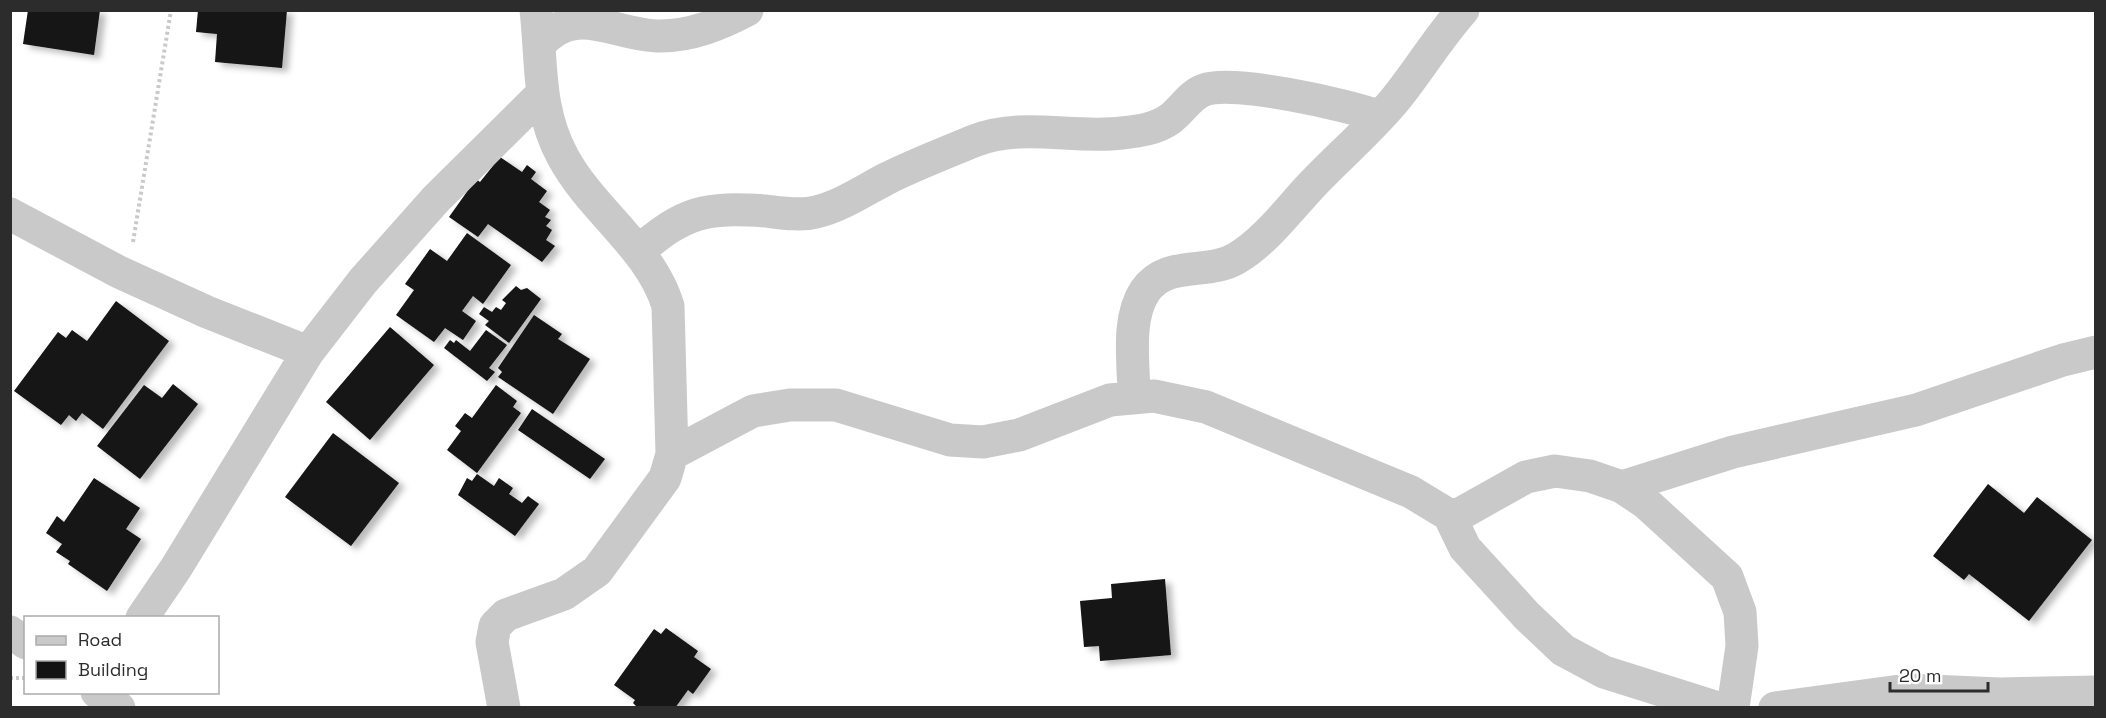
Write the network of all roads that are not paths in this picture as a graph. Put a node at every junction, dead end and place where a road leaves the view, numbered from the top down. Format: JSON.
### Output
{"nodes":[{"id":1,"x":536,"y":10,"type":"edge"},
{"id":2,"x":747,"y":10,"type":"edge"},
{"id":3,"x":1463,"y":10,"type":"edge"},
{"id":4,"x":540,"y":44,"type":"junction"},
{"id":5,"x":541,"y":95,"type":"junction"},
{"id":6,"x":1378,"y":116,"type":"junction"},
{"id":7,"x":10,"y":214,"type":"edge"},
{"id":8,"x":638,"y":252,"type":"junction"},
{"id":9,"x":308,"y":352,"type":"junction"},
{"id":10,"x":2096,"y":352,"type":"edge"},
{"id":11,"x":1134,"y":398,"type":"junction"},
{"id":12,"x":672,"y":454,"type":"junction"},
{"id":13,"x":1622,"y":487,"type":"junction"},
{"id":14,"x":1449,"y":515,"type":"junction"},
{"id":15,"x":143,"y":616,"type":"edge"},
{"id":16,"x":10,"y":632,"type":"edge"},
{"id":17,"x":24,"y":642,"type":"edge"},
{"id":18,"x":2096,"y":692,"type":"edge"},
{"id":19,"x":98,"y":694,"type":"edge"},
{"id":20,"x":118,"y":708,"type":"edge"},
{"id":21,"x":504,"y":708,"type":"edge"},
{"id":22,"x":1718,"y":708,"type":"edge"},
{"id":23,"x":1733,"y":708,"type":"edge"},
{"id":24,"x":1775,"y":708,"type":"edge"}],
"edges":[{"from":1,"to":4,"type":"street"},
{"from":2,"to":4,"type":"street"},
{"from":3,"to":6,"type":"street"},
{"from":4,"to":5,"type":"street"},
{"from":5,"to":8,"type":"street"},
{"from":5,"to":9,"type":"street"},
{"from":6,"to":8,"type":"street"},
{"from":6,"to":11,"type":"street"},
{"from":7,"to":9,"type":"street"},
{"from":8,"to":12,"type":"street"},
{"from":9,"to":15,"type":"street"},
{"from":10,"to":13,"type":"street"},
{"from":11,"to":12,"type":"street"},
{"from":11,"to":14,"type":"street"},
{"from":12,"to":21,"type":"street"},
{"from":13,"to":14,"type":"street"},
{"from":13,"to":23,"type":"street"},
{"from":14,"to":22,"type":"street"},
{"from":16,"to":17,"type":"street"},
{"from":18,"to":24,"type":"street"},
{"from":19,"to":20,"type":"street"}]}
